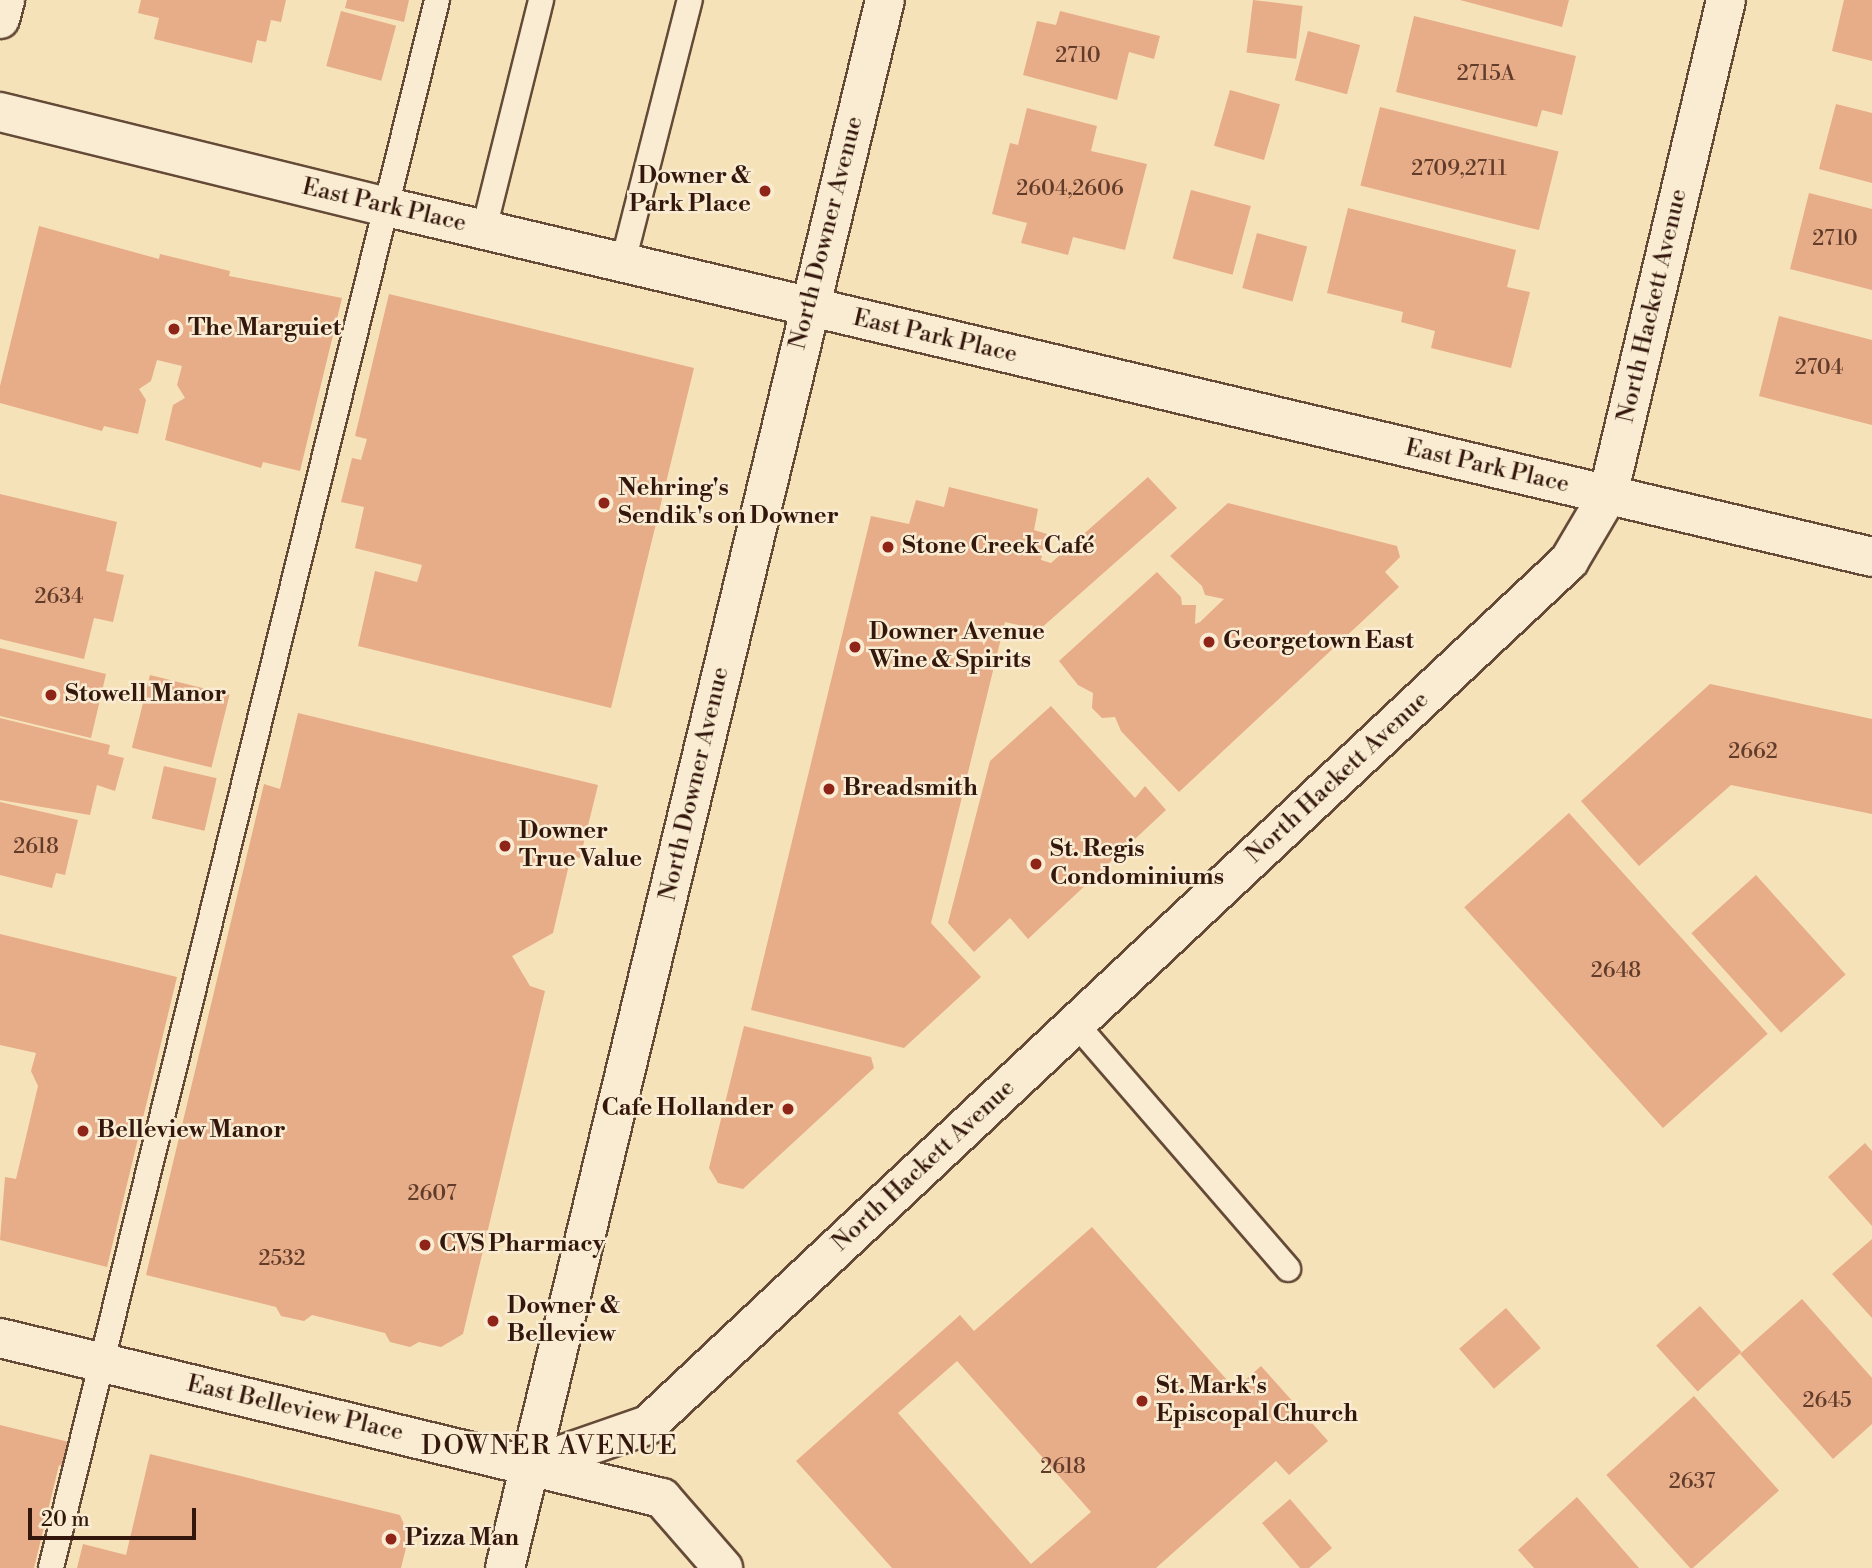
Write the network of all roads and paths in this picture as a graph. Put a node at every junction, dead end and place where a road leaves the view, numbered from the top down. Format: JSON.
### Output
{"nodes":[{"id":1,"x":5,"y":0,"type":"edge"},
{"id":2,"x":437,"y":0,"type":"edge"},
{"id":3,"x":541,"y":0,"type":"edge"},
{"id":4,"x":690,"y":0,"type":"edge"},
{"id":5,"x":885,"y":0,"type":"edge"},
{"id":6,"x":1726,"y":0,"type":"edge"},
{"id":7,"x":0,"y":19,"type":"edge"},
{"id":8,"x":0,"y":112,"type":"edge"},
{"id":9,"x":387,"y":207,"type":"junction"},
{"id":10,"x":484,"y":229,"type":"junction"},
{"id":11,"x":623,"y":262,"type":"junction"},
{"id":12,"x":809,"y":308,"type":"junction"},
{"id":13,"x":1608,"y":495,"type":"junction"},
{"id":14,"x":1872,"y":557,"type":"edge"},
{"id":15,"x":1076,"y":1024,"type":"junction"},
{"id":16,"x":1289,"y":1269,"type":"dead end"},
{"id":17,"x":0,"y":1338,"type":"edge"},
{"id":18,"x":100,"y":1363,"type":"junction"},
{"id":19,"x":530,"y":1466,"type":"junction"},
{"id":20,"x":51,"y":1568,"type":"edge"},
{"id":21,"x":505,"y":1568,"type":"edge"},
{"id":22,"x":723,"y":1568,"type":"edge"}],
"edges":[{"from":1,"to":7,"type":"street"},
{"from":2,"to":9,"type":"lane"},
{"from":3,"to":10,"type":"lane"},
{"from":4,"to":11,"type":"lane"},
{"from":5,"to":12,"type":"street","name":"North Downer Avenue"},
{"from":6,"to":13,"type":"street","name":"North Hackett Avenue"},
{"from":8,"to":9,"type":"street","name":"East Park Place"},
{"from":9,"to":10,"type":"street","name":"East Park Place"},
{"from":9,"to":18,"type":"lane"},
{"from":10,"to":11,"type":"street","name":"East Park Place"},
{"from":11,"to":12,"type":"street","name":"East Park Place"},
{"from":12,"to":13,"type":"street","name":"East Park Place"},
{"from":12,"to":19,"type":"street","name":"North Downer Avenue"},
{"from":13,"to":14,"type":"street","name":"East Park Place"},
{"from":13,"to":15,"type":"street","name":"North Hackett Avenue"},
{"from":15,"to":16,"type":"lane"},
{"from":15,"to":19,"type":"street","name":"North Hackett Avenue"},
{"from":17,"to":18,"type":"street","name":"East Belleview Place"},
{"from":18,"to":19,"type":"street","name":"East Belleview Place"},
{"from":18,"to":20,"type":"lane"},
{"from":19,"to":21,"type":"street","name":"North Downer Avenue"},
{"from":19,"to":22,"type":"street","name":"East Belleview Place"}]}
